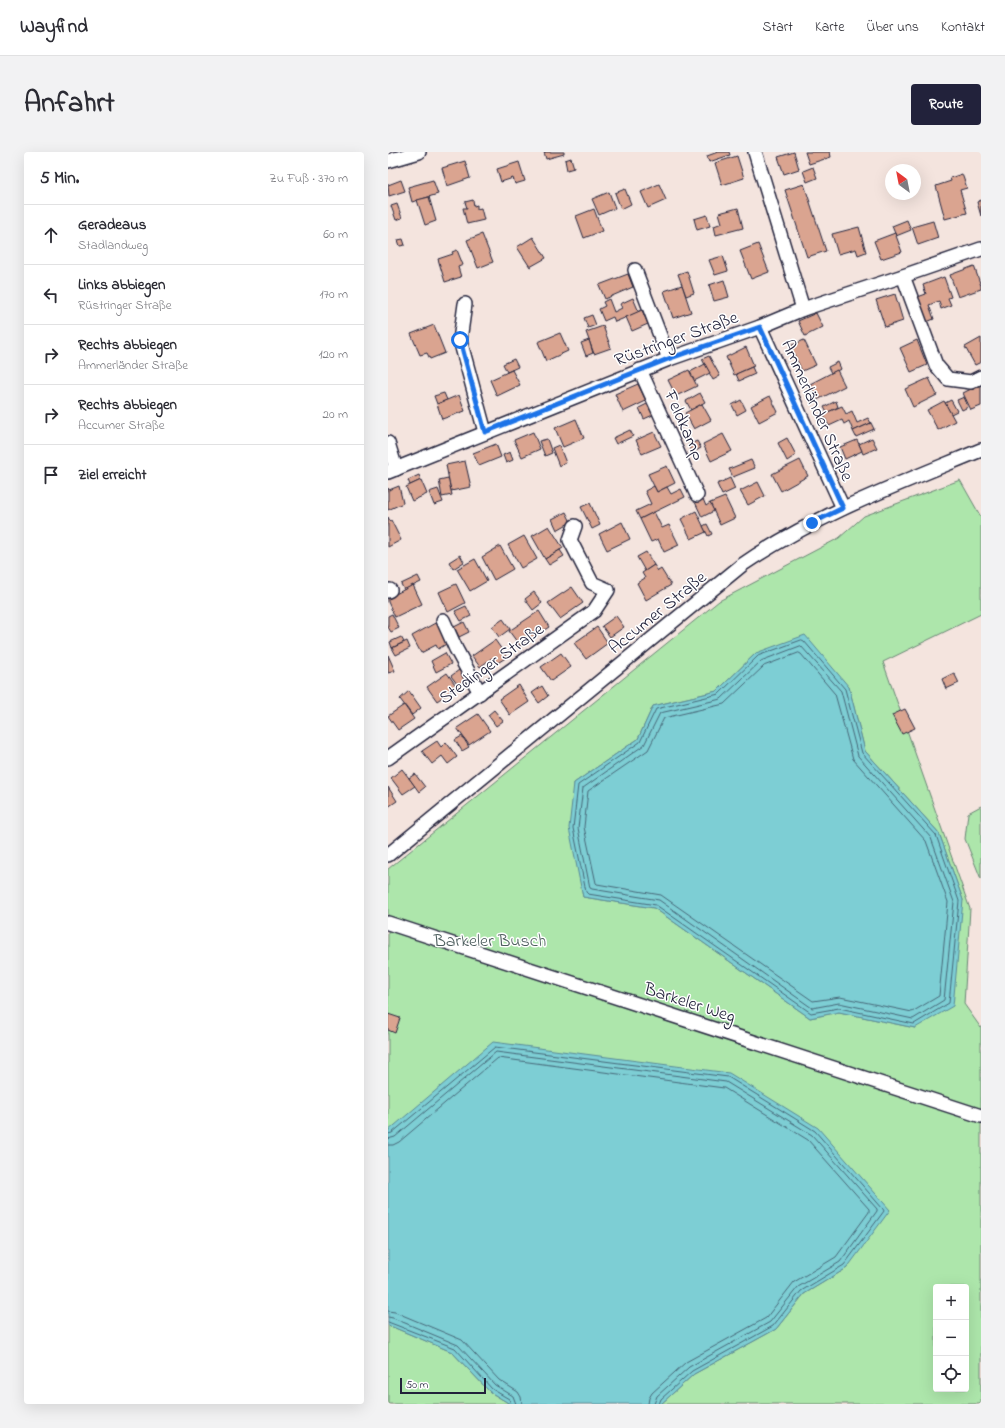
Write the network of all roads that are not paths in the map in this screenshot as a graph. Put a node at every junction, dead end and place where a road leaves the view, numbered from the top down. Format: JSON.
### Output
{"nodes":[{"id":1,"x":419,"y":152,"type":"edge"},
{"id":2,"x":755,"y":152,"type":"edge"},
{"id":3,"x":388,"y":161,"type":"edge"},
{"id":4,"x":981,"y":249,"type":"edge"},
{"id":5,"x":635,"y":270,"type":"dead end"},
{"id":6,"x":903,"y":276,"type":"junction"},
{"id":7,"x":466,"y":304,"type":"dead end"},
{"id":8,"x":803,"y":309,"type":"junction"},
{"id":9,"x":760,"y":327,"type":"junction"},
{"id":10,"x":668,"y":359,"type":"junction"},
{"id":11,"x":640,"y":370,"type":"junction"},
{"id":12,"x":981,"y":377,"type":"edge"},
{"id":13,"x":485,"y":432,"type":"junction"},
{"id":14,"x":388,"y":443,"type":"edge"},
{"id":15,"x":981,"y":450,"type":"edge"},
{"id":16,"x":392,"y":470,"type":"edge"},
{"id":17,"x":697,"y":495,"type":"dead end"},
{"id":18,"x":843,"y":508,"type":"junction"},
{"id":19,"x":576,"y":526,"type":"dead end"},
{"id":20,"x":443,"y":620,"type":"dead end"},
{"id":21,"x":480,"y":693,"type":"junction"},
{"id":22,"x":388,"y":758,"type":"edge"},
{"id":23,"x":388,"y":855,"type":"edge"},
{"id":24,"x":388,"y":923,"type":"edge"},
{"id":25,"x":981,"y":1116,"type":"edge"}],
"edges":[{"from":1,"to":3,"type":"street"},
{"from":2,"to":8,"type":"street"},
{"from":4,"to":6,"type":"street","name":"Rüstringer Straße"},
{"from":5,"to":10,"type":"street"},
{"from":6,"to":8,"type":"street","name":"Rüstringer Straße"},
{"from":6,"to":12,"type":"street"},
{"from":7,"to":13,"type":"street"},
{"from":8,"to":9,"type":"street","name":"Rüstringer Straße"},
{"from":9,"to":10,"type":"street","name":"Rüstringer Straße"},
{"from":9,"to":18,"type":"street","name":"Ammerländer Straße"},
{"from":10,"to":11,"type":"street","name":"Rüstringer Straße"},
{"from":11,"to":13,"type":"street","name":"Rüstringer Straße"},
{"from":11,"to":17,"type":"street","name":"Feldkamp"},
{"from":13,"to":16,"type":"street","name":"Rüstringer Straße"},
{"from":14,"to":16,"type":"street"},
{"from":15,"to":18,"type":"street","name":"Accumer Straße"},
{"from":18,"to":23,"type":"street","name":"Accumer Straße"},
{"from":19,"to":21,"type":"street","name":"Stedinger Straße"},
{"from":20,"to":21,"type":"street"},
{"from":21,"to":22,"type":"street","name":"Stedinger Straße"},
{"from":24,"to":25,"type":"street","name":"Barkeler Weg"}]}
